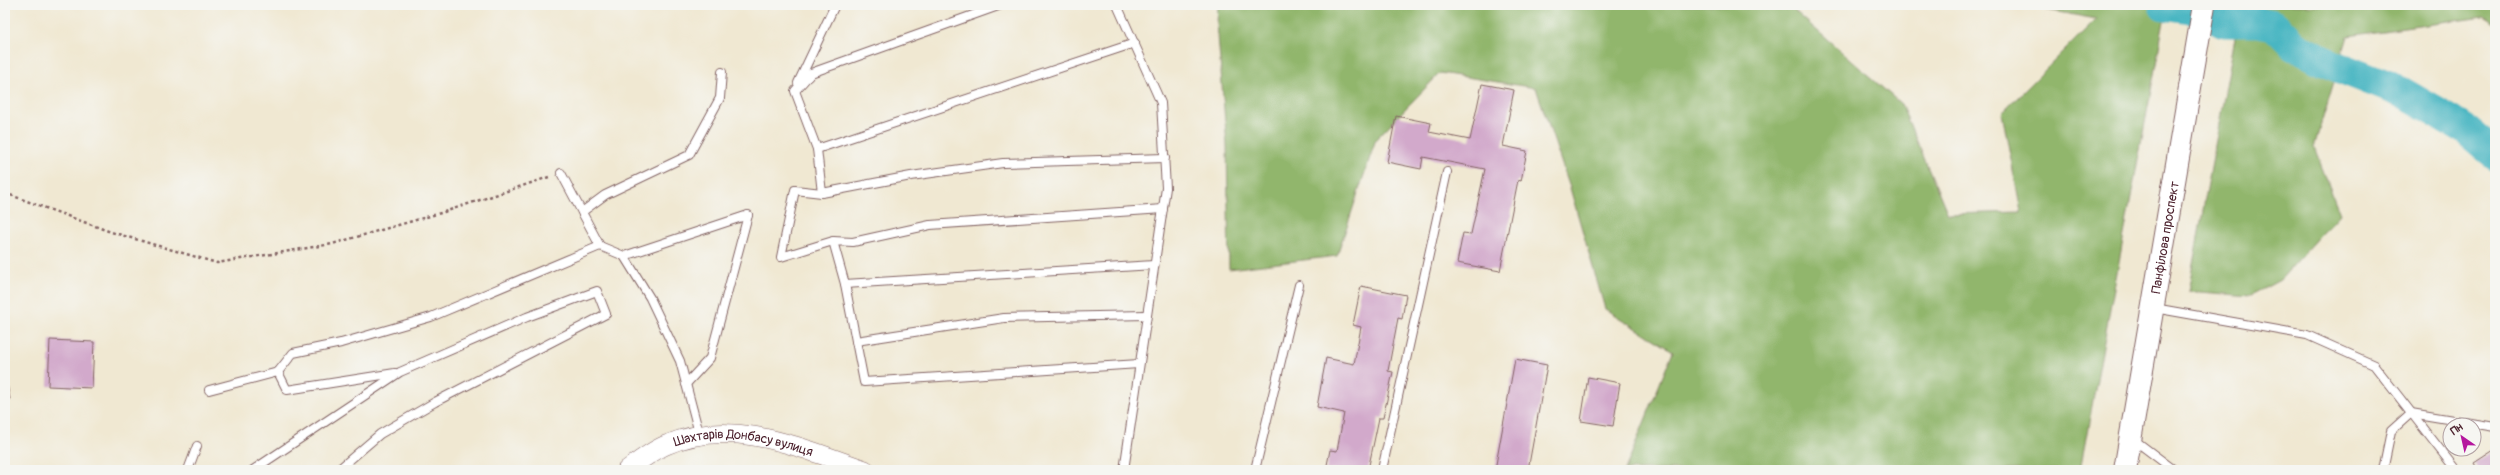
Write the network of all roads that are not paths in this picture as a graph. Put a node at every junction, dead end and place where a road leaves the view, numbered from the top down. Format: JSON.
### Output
{"nodes":[{"id":1,"x":834,"y":5,"type":"edge"},
{"id":2,"x":1001,"y":5,"type":"edge"},
{"id":3,"x":1117,"y":5,"type":"edge"},
{"id":4,"x":2204,"y":5,"type":"edge"},
{"id":5,"x":1135,"y":43,"type":"junction"},
{"id":6,"x":722,"y":72,"type":"dead end"},
{"id":7,"x":795,"y":91,"type":"junction"},
{"id":8,"x":817,"y":149,"type":"junction"},
{"id":9,"x":1164,"y":158,"type":"junction"},
{"id":10,"x":1447,"y":172,"type":"dead end"},
{"id":11,"x":561,"y":173,"type":"road end"},
{"id":12,"x":822,"y":193,"type":"junction"},
{"id":13,"x":1163,"y":209,"type":"junction"},
{"id":14,"x":582,"y":212,"type":"junction"},
{"id":15,"x":833,"y":241,"type":"junction"},
{"id":16,"x":600,"y":246,"type":"junction"},
{"id":17,"x":624,"y":256,"type":"junction"},
{"id":18,"x":1154,"y":265,"type":"junction"},
{"id":19,"x":845,"y":284,"type":"junction"},
{"id":20,"x":1299,"y":285,"type":"dead end"},
{"id":21,"x":2153,"y":308,"type":"junction"},
{"id":22,"x":1147,"y":315,"type":"junction"},
{"id":23,"x":856,"y":341,"type":"junction"},
{"id":24,"x":1140,"y":364,"type":"junction"},
{"id":25,"x":278,"y":372,"type":"junction"},
{"id":26,"x":400,"y":372,"type":"junction"},
{"id":27,"x":686,"y":384,"type":"junction"},
{"id":28,"x":209,"y":390,"type":"dead end"},
{"id":29,"x":2412,"y":414,"type":"junction"},
{"id":30,"x":2495,"y":427,"type":"edge"},
{"id":31,"x":700,"y":437,"type":"junction"},
{"id":32,"x":2130,"y":437,"type":"junction"},
{"id":33,"x":197,"y":446,"type":"dead end"},
{"id":34,"x":188,"y":470,"type":"edge"},
{"id":35,"x":253,"y":470,"type":"edge"},
{"id":36,"x":338,"y":470,"type":"edge"},
{"id":37,"x":627,"y":470,"type":"edge"},
{"id":38,"x":864,"y":470,"type":"edge"},
{"id":39,"x":1124,"y":470,"type":"edge"},
{"id":40,"x":1255,"y":470,"type":"edge"},
{"id":41,"x":1382,"y":470,"type":"edge"},
{"id":42,"x":2125,"y":470,"type":"edge"},
{"id":43,"x":2174,"y":470,"type":"edge"},
{"id":44,"x":2383,"y":470,"type":"edge"},
{"id":45,"x":2456,"y":470,"type":"edge"}],
"edges":[{"from":1,"to":7,"type":"lane"},
{"from":2,"to":7,"type":"lane"},
{"from":3,"to":5,"type":"lane"},
{"from":4,"to":21,"type":"main road","name":"Панфілова проспект"},
{"from":5,"to":8,"type":"lane"},
{"from":5,"to":9,"type":"lane"},
{"from":6,"to":14,"type":"lane"},
{"from":7,"to":8,"type":"lane"},
{"from":8,"to":12,"type":"lane"},
{"from":9,"to":12,"type":"lane"},
{"from":9,"to":13,"type":"lane"},
{"from":10,"to":41,"type":"lane"},
{"from":11,"to":14,"type":"lane"},
{"from":12,"to":15,"type":"lane"},
{"from":13,"to":15,"type":"lane"},
{"from":13,"to":18,"type":"lane"},
{"from":14,"to":16,"type":"lane"},
{"from":15,"to":19,"type":"lane"},
{"from":16,"to":17,"type":"lane"},
{"from":16,"to":25,"type":"lane"},
{"from":17,"to":27,"type":"lane"},
{"from":17,"to":27,"type":"lane"},
{"from":18,"to":19,"type":"lane"},
{"from":18,"to":22,"type":"lane"},
{"from":19,"to":23,"type":"lane"},
{"from":20,"to":40,"type":"lane"},
{"from":21,"to":29,"type":"lane"},
{"from":21,"to":32,"type":"main road","name":"Панфілова проспект"},
{"from":22,"to":23,"type":"lane"},
{"from":22,"to":24,"type":"lane"},
{"from":23,"to":24,"type":"lane"},
{"from":24,"to":39,"type":"lane"},
{"from":25,"to":26,"type":"lane"},
{"from":25,"to":28,"type":"lane"},
{"from":26,"to":35,"type":"lane"},
{"from":26,"to":36,"type":"lane"},
{"from":27,"to":31,"type":"lane"},
{"from":29,"to":30,"type":"lane"},
{"from":29,"to":44,"type":"lane"},
{"from":29,"to":45,"type":"lane"},
{"from":31,"to":37,"type":"street","name":"Шахтарів Донбасу вулиця"},
{"from":31,"to":38,"type":"street","name":"Шахтарів Донбасу вулиця"},
{"from":32,"to":42,"type":"main road","name":"Панфілова проспект"},
{"from":32,"to":43,"type":"lane"},
{"from":33,"to":34,"type":"lane"}]}
